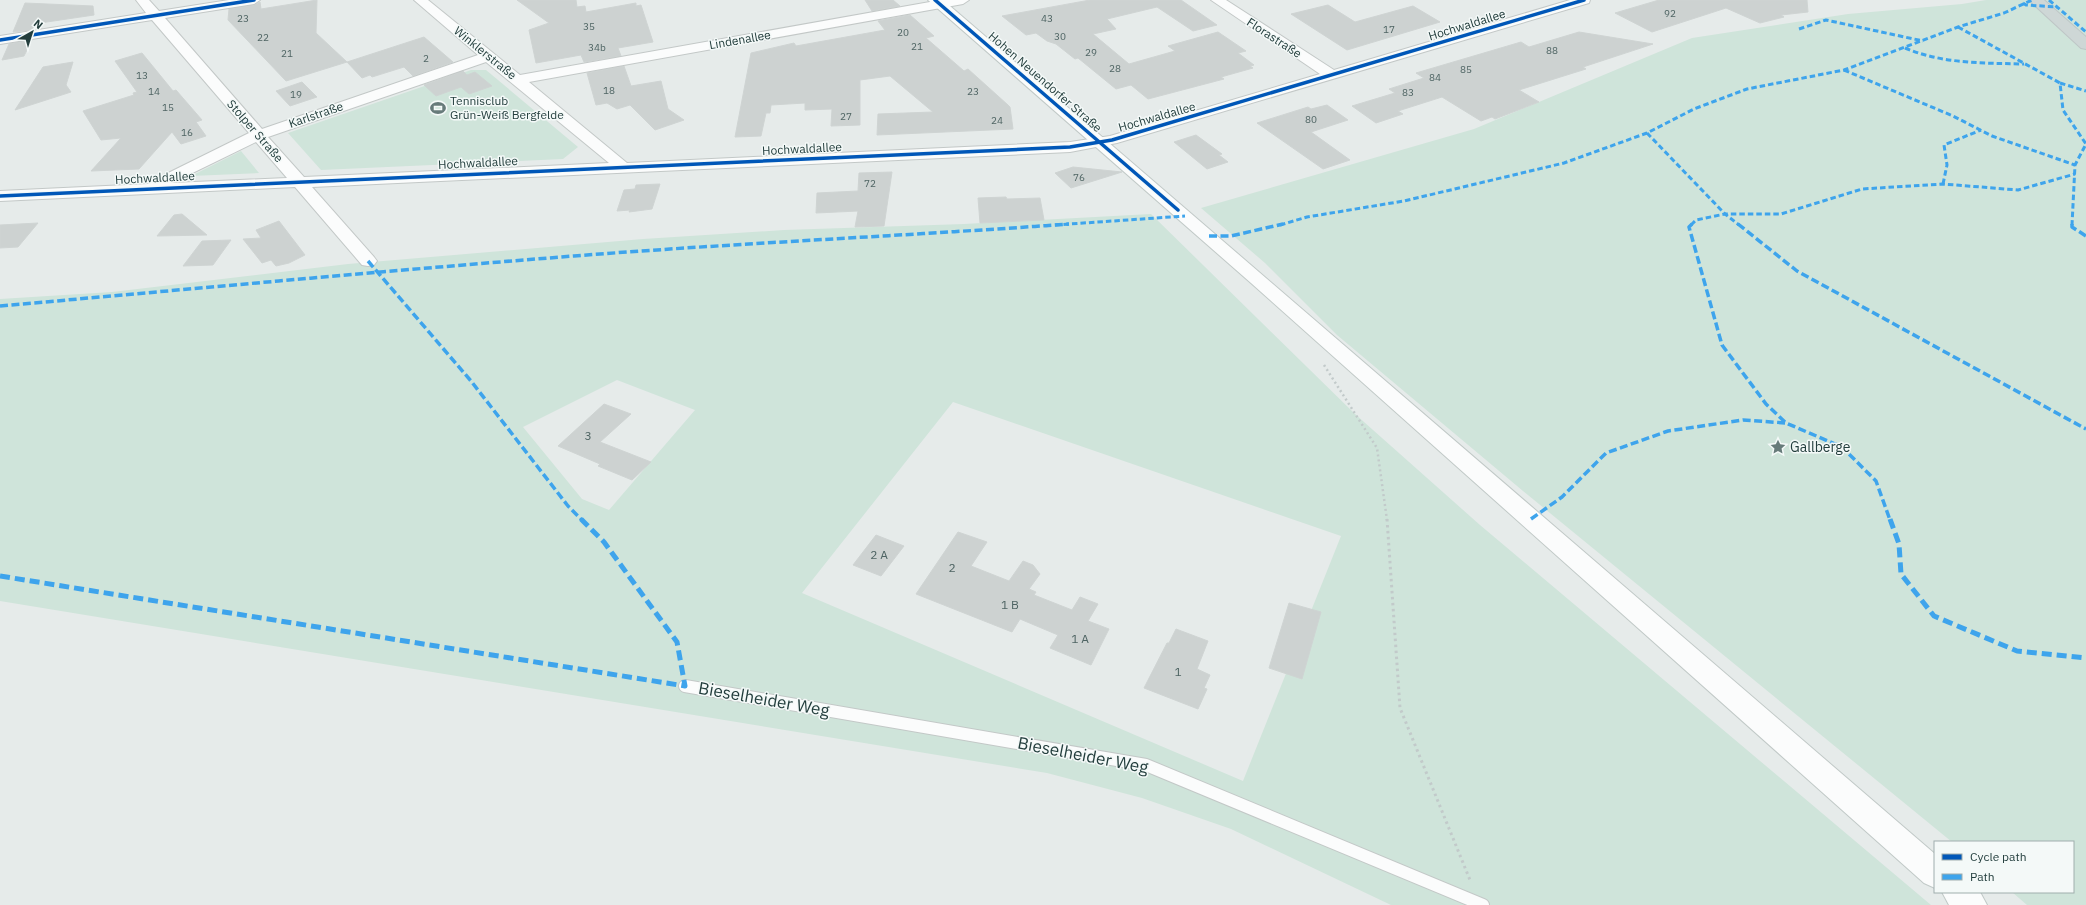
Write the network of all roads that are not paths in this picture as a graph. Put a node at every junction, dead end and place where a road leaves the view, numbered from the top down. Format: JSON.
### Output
{"nodes":[{"id":1,"x":142,"y":0,"type":"edge"},
{"id":2,"x":254,"y":0,"type":"edge"},
{"id":3,"x":420,"y":0,"type":"edge"},
{"id":4,"x":963,"y":0,"type":"edge"},
{"id":5,"x":1217,"y":0,"type":"edge"},
{"id":6,"x":1584,"y":0,"type":"edge"},
{"id":7,"x":2036,"y":0,"type":"edge"},
{"id":8,"x":937,"y":2,"type":"edge"},
{"id":9,"x":156,"y":15,"type":"junction"},
{"id":10,"x":0,"y":40,"type":"edge"},
{"id":11,"x":2086,"y":45,"type":"edge"},
{"id":12,"x":489,"y":56,"type":"junction"},
{"id":13,"x":1332,"y":75,"type":"junction"},
{"id":14,"x":518,"y":80,"type":"junction"},
{"id":15,"x":258,"y":135,"type":"junction"},
{"id":16,"x":1100,"y":143,"type":"junction"},
{"id":17,"x":624,"y":167,"type":"junction"},
{"id":18,"x":299,"y":181,"type":"junction"},
{"id":19,"x":149,"y":188,"type":"junction"},
{"id":20,"x":0,"y":196,"type":"edge"},
{"id":21,"x":368,"y":260,"type":"dead end"},
{"id":22,"x":685,"y":686,"type":"dead end"},
{"id":23,"x":1934,"y":872,"type":"edge"},
{"id":24,"x":1958,"y":893,"type":"edge"},
{"id":25,"x":1481,"y":904,"type":"edge"},
{"id":26,"x":1972,"y":905,"type":"edge"}],
"edges":[{"from":1,"to":9,"type":"street","name":"Stolper Straße"},
{"from":2,"to":9,"type":"street"},
{"from":3,"to":12,"type":"street","name":"Winklerstraße"},
{"from":4,"to":8,"type":"street","name":"Lindenallee"},
{"from":5,"to":13,"type":"street","name":"Florastraße"},
{"from":6,"to":13,"type":"street","name":"Hochwaldallee"},
{"from":7,"to":11,"type":"main road"},
{"from":8,"to":14,"type":"street","name":"Lindenallee"},
{"from":8,"to":16,"type":"main road","name":"Hohen Neuendorfer Straße"},
{"from":9,"to":10,"type":"street"},
{"from":9,"to":15,"type":"street","name":"Stolper Straße"},
{"from":12,"to":14,"type":"street","name":"Winklerstraße"},
{"from":12,"to":15,"type":"street","name":"Karlstraße"},
{"from":13,"to":16,"type":"street","name":"Hochwaldallee"},
{"from":14,"to":17,"type":"street","name":"Winklerstraße"},
{"from":15,"to":18,"type":"street","name":"Stolper Straße"},
{"from":15,"to":19,"type":"street","name":"Karlstraße"},
{"from":16,"to":17,"type":"street","name":"Hochwaldallee"},
{"from":16,"to":23,"type":"main road","name":"Hohen Neuendorfer Straße"},
{"from":17,"to":18,"type":"street","name":"Hochwaldallee"},
{"from":18,"to":19,"type":"street","name":"Hochwaldallee"},
{"from":18,"to":21,"type":"street","name":"Stolper Straße"},
{"from":19,"to":20,"type":"street","name":"Hochwaldallee"},
{"from":22,"to":25,"type":"lane","name":"Bieselheider Weg"},
{"from":24,"to":26,"type":"main road"}]}
